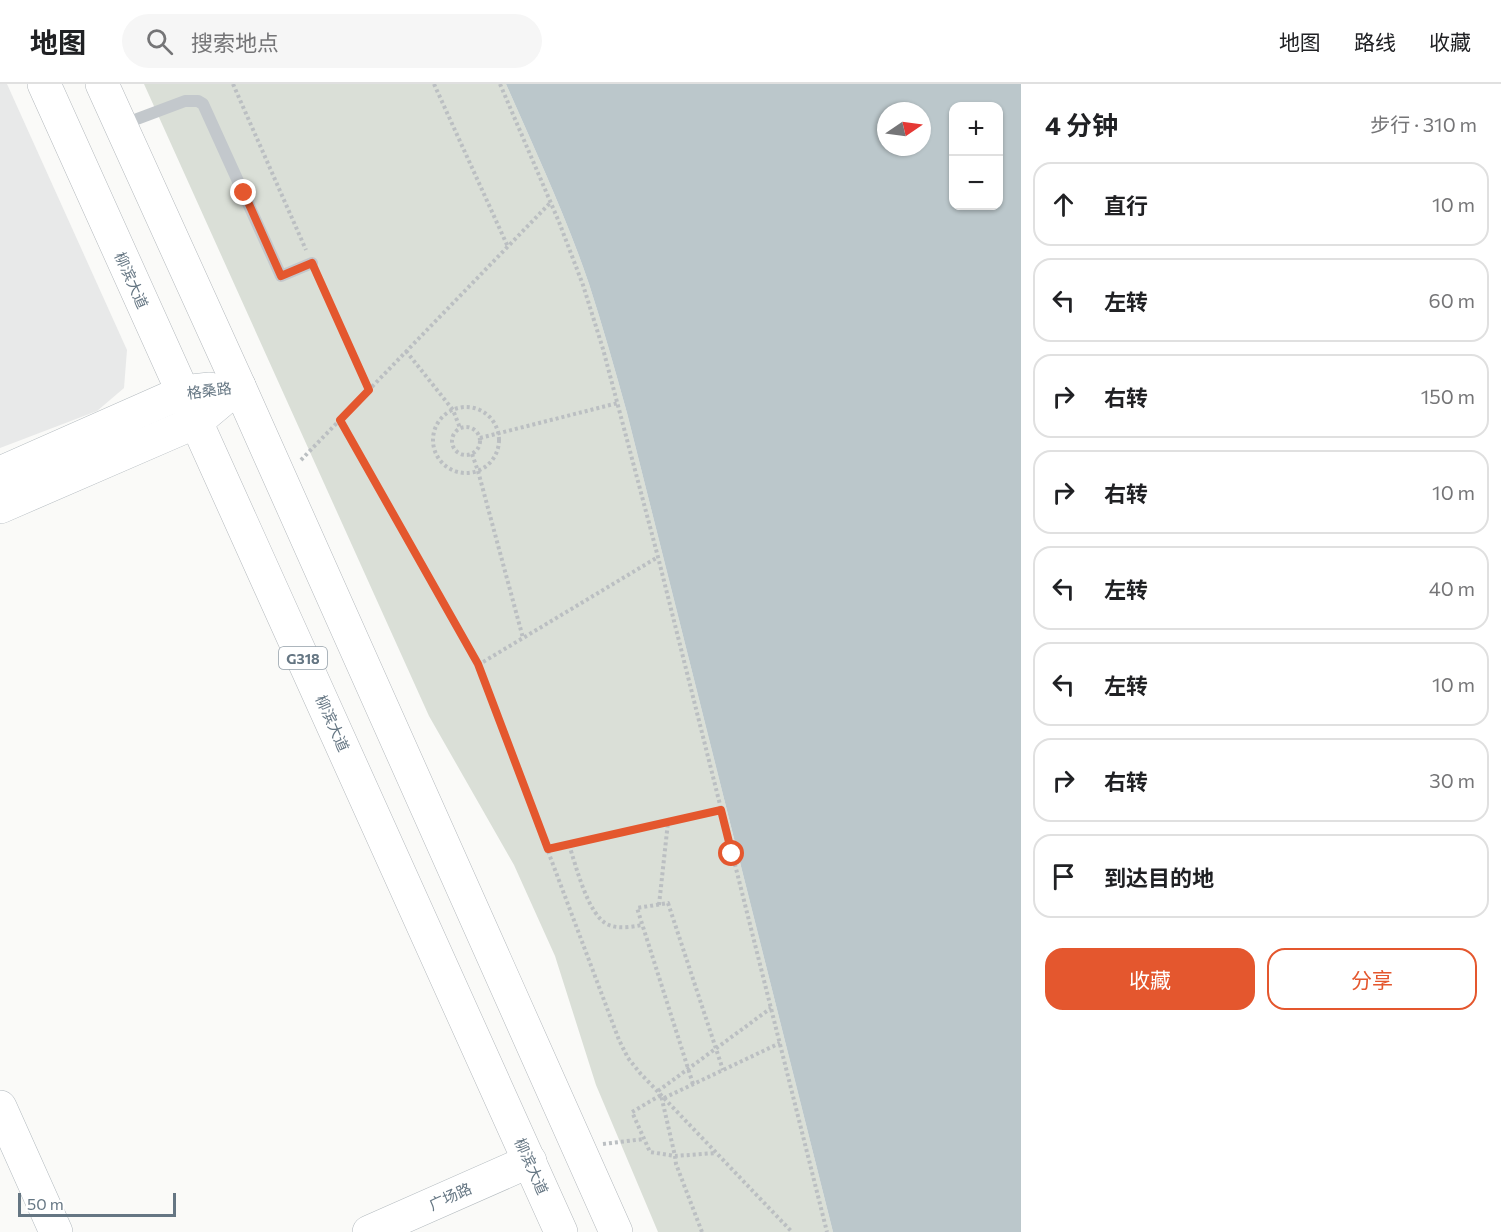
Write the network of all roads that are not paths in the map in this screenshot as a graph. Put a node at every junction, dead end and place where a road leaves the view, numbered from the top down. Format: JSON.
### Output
{"nodes":[{"id":1,"x":44,"y":84,"type":"edge"},
{"id":2,"x":102,"y":84,"type":"edge"},
{"id":3,"x":120,"y":125,"type":"junction"},
{"id":4,"x":312,"y":263,"type":"road end"},
{"id":5,"x":239,"y":386,"type":"junction"},
{"id":6,"x":190,"y":407,"type":"junction"},
{"id":7,"x":0,"y":473,"type":"edge"},
{"id":8,"x":0,"y":507,"type":"edge"},
{"id":9,"x":0,"y":1107,"type":"edge"},
{"id":10,"x":530,"y":1161,"type":"junction"},
{"id":11,"x":56,"y":1232,"type":"edge"},
{"id":12,"x":369,"y":1232,"type":"edge"},
{"id":13,"x":561,"y":1232,"type":"edge"},
{"id":14,"x":616,"y":1232,"type":"edge"}],
"edges":[{"from":1,"to":6,"type":"main road","name":"柳滨大道","number":"G318"},
{"from":2,"to":3,"type":"main road"},
{"from":3,"to":4,"type":"lane"},
{"from":3,"to":5,"type":"main road"},
{"from":5,"to":6,"type":"main road","name":"格桑路"},
{"from":5,"to":14,"type":"main road"},
{"from":6,"to":7,"type":"main road","name":"格桑路"},
{"from":6,"to":8,"type":"main road","name":"格桑路"},
{"from":6,"to":10,"type":"main road","name":"柳滨大道","number":"G318"},
{"from":9,"to":11,"type":"main road"},
{"from":10,"to":12,"type":"main road","name":"广场路"},
{"from":10,"to":13,"type":"main road","name":"柳滨大道","number":"G318"}]}
